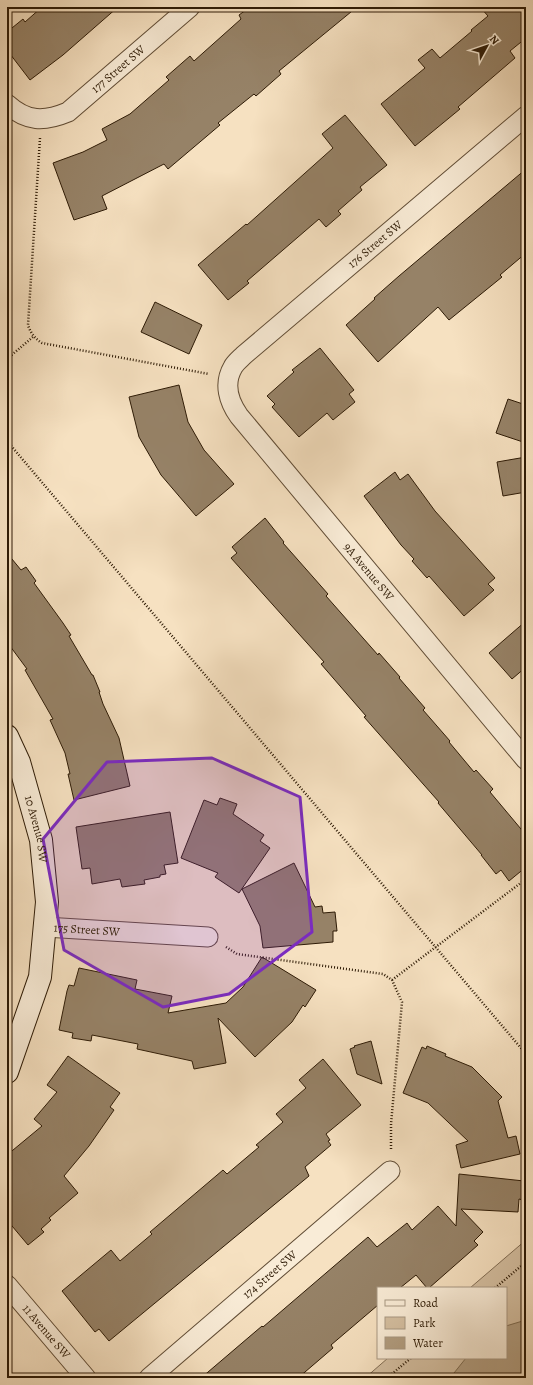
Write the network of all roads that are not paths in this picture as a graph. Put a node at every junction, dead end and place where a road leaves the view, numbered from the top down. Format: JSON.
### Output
{"nodes":[{"id":1,"x":190,"y":7,"type":"edge"},
{"id":2,"x":7,"y":104,"type":"edge"},
{"id":3,"x":526,"y":116,"type":"edge"},
{"id":4,"x":230,"y":377,"type":"joint"},
{"id":5,"x":7,"y":736,"type":"edge"},
{"id":6,"x":526,"y":760,"type":"edge"},
{"id":7,"x":45,"y":927,"type":"junction"},
{"id":8,"x":208,"y":937,"type":"road end"},
{"id":9,"x":7,"y":1072,"type":"edge"},
{"id":10,"x":390,"y":1171,"type":"road end"},
{"id":11,"x":7,"y":1285,"type":"edge"},
{"id":12,"x":86,"y":1378,"type":"edge"},
{"id":13,"x":148,"y":1378,"type":"edge"}],
"edges":[{"from":1,"to":2,"type":"street","name":"177 Street SW"},
{"from":3,"to":4,"type":"street","name":"176 Street SW"},
{"from":4,"to":6,"type":"street","name":"9A Avenue SW"},
{"from":5,"to":7,"type":"street","name":"10 Avenue SW"},
{"from":7,"to":8,"type":"street","name":"175 Street SW"},
{"from":7,"to":9,"type":"street","name":"175 Street SW"},
{"from":10,"to":13,"type":"street","name":"174 Street SW"},
{"from":11,"to":12,"type":"street","name":"11 Avenue SW"}]}
